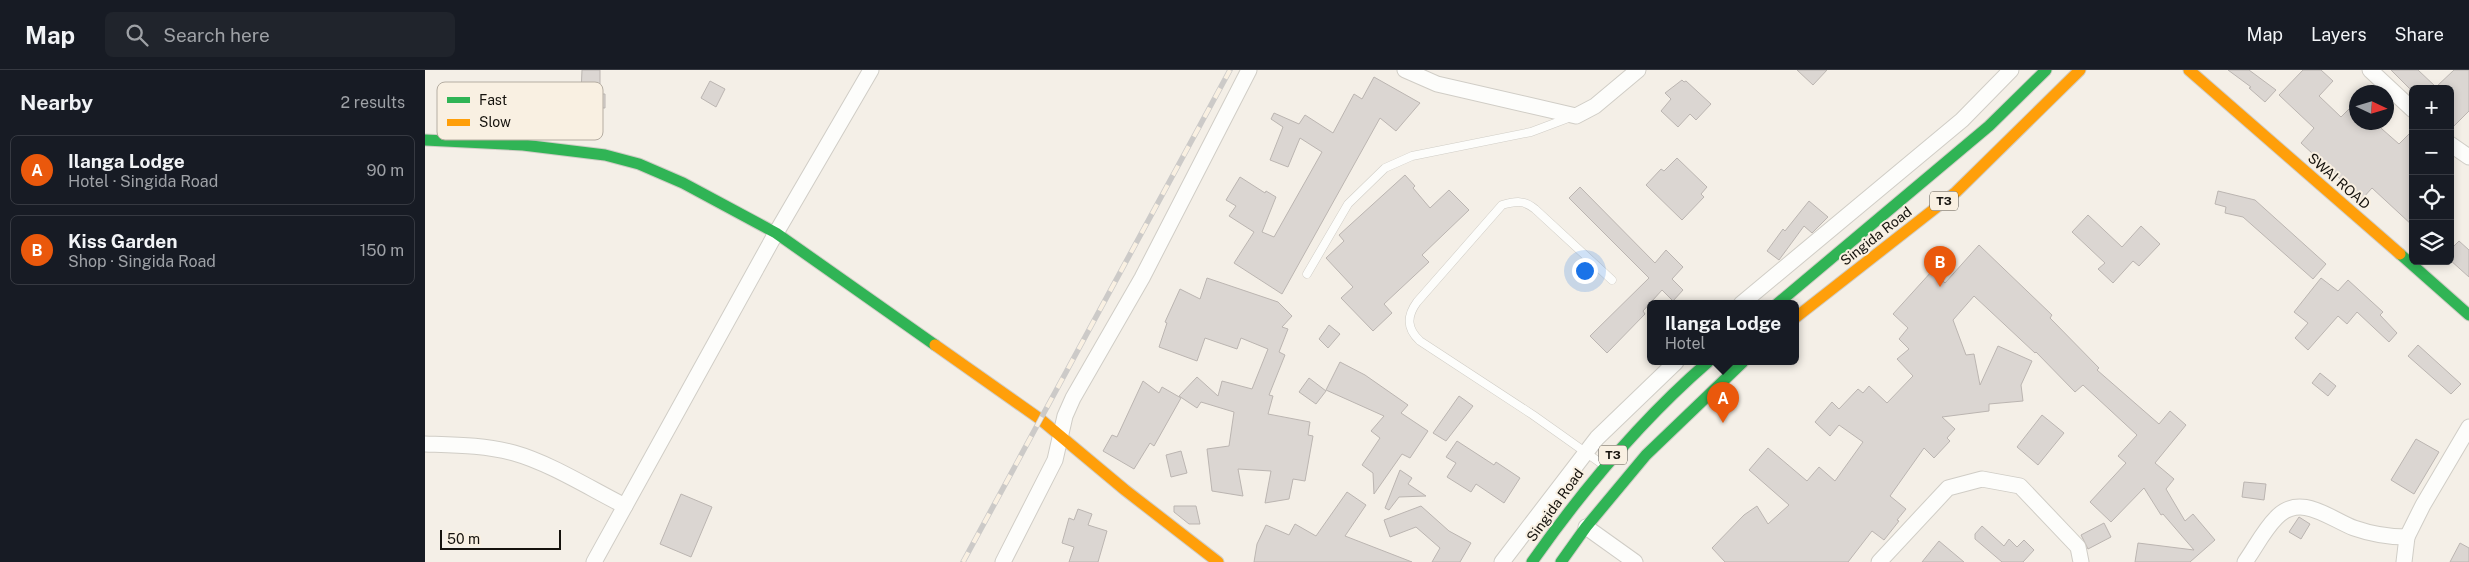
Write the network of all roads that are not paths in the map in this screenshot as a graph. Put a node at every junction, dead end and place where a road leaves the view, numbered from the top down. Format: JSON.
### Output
{"nodes":[{"id":1,"x":871,"y":70,"type":"edge"},
{"id":2,"x":1249,"y":70,"type":"edge"},
{"id":3,"x":1405,"y":70,"type":"edge"},
{"id":4,"x":1638,"y":70,"type":"edge"},
{"id":5,"x":2011,"y":70,"type":"edge"},
{"id":6,"x":2046,"y":70,"type":"edge"},
{"id":7,"x":2080,"y":70,"type":"edge"},
{"id":8,"x":2189,"y":70,"type":"edge"},
{"id":9,"x":2371,"y":70,"type":"edge"},
{"id":10,"x":2409,"y":106,"type":"edge"},
{"id":11,"x":1575,"y":116,"type":"junction"},
{"id":12,"x":425,"y":140,"type":"edge"},
{"id":13,"x":776,"y":233,"type":"junction"},
{"id":14,"x":1307,"y":274,"type":"dead end"},
{"id":15,"x":1612,"y":280,"type":"dead end"},
{"id":16,"x":1746,"y":300,"type":"edge"},
{"id":17,"x":1782,"y":300,"type":"edge"},
{"id":18,"x":1799,"y":315,"type":"edge"},
{"id":19,"x":2469,"y":315,"type":"edge"},
{"id":20,"x":1673,"y":365,"type":"edge"},
{"id":21,"x":1705,"y":365,"type":"edge"},
{"id":22,"x":1740,"y":365,"type":"edge"},
{"id":23,"x":2469,"y":427,"type":"edge"},
{"id":24,"x":1060,"y":435,"type":"junction"},
{"id":25,"x":425,"y":444,"type":"edge"},
{"id":26,"x":1585,"y":452,"type":"junction"},
{"id":27,"x":1603,"y":465,"type":"junction"},
{"id":28,"x":625,"y":506,"type":"junction"},
{"id":29,"x":1585,"y":527,"type":"junction"},
{"id":30,"x":2407,"y":537,"type":"junction"},
{"id":31,"x":595,"y":562,"type":"edge"},
{"id":32,"x":1003,"y":562,"type":"edge"},
{"id":33,"x":1217,"y":562,"type":"edge"},
{"id":34,"x":1502,"y":562,"type":"edge"},
{"id":35,"x":1532,"y":562,"type":"edge"},
{"id":36,"x":1561,"y":562,"type":"edge"},
{"id":37,"x":1635,"y":562,"type":"edge"},
{"id":38,"x":1879,"y":562,"type":"edge"},
{"id":39,"x":2081,"y":562,"type":"edge"},
{"id":40,"x":2245,"y":562,"type":"edge"},
{"id":41,"x":2404,"y":562,"type":"edge"}],
"edges":[{"from":1,"to":13,"type":"street"},
{"from":2,"to":24,"type":"street"},
{"from":3,"to":11,"type":"street"},
{"from":4,"to":11,"type":"street"},
{"from":5,"to":16,"type":"street"},
{"from":6,"to":17,"type":"main road","name":"Singida Road","number":"T3"},
{"from":7,"to":18,"type":"main road","name":"Singida Road","number":"T3"},
{"from":8,"to":19,"type":"main road","name":"SWAI ROAD"},
{"from":9,"to":10,"type":"street"},
{"from":11,"to":14,"type":"lane"},
{"from":12,"to":13,"type":"main road"},
{"from":13,"to":24,"type":"main road"},
{"from":13,"to":28,"type":"street"},
{"from":15,"to":26,"type":"lane"},
{"from":20,"to":26,"type":"street"},
{"from":21,"to":27,"type":"main road","name":"Singida Road","number":"T3"},
{"from":22,"to":29,"type":"main road","number":"T3"},
{"from":23,"to":30,"type":"street"},
{"from":24,"to":32,"type":"street"},
{"from":24,"to":33,"type":"main road"},
{"from":25,"to":28,"type":"street"},
{"from":26,"to":27,"type":"lane"},
{"from":26,"to":34,"type":"street"},
{"from":27,"to":35,"type":"main road","name":"Singida Road","number":"T3"},
{"from":28,"to":31,"type":"street"},
{"from":29,"to":36,"type":"main road","number":"T3"},
{"from":29,"to":37,"type":"street"},
{"from":30,"to":40,"type":"street"},
{"from":30,"to":41,"type":"street"},
{"from":38,"to":39,"type":"street"}]}
